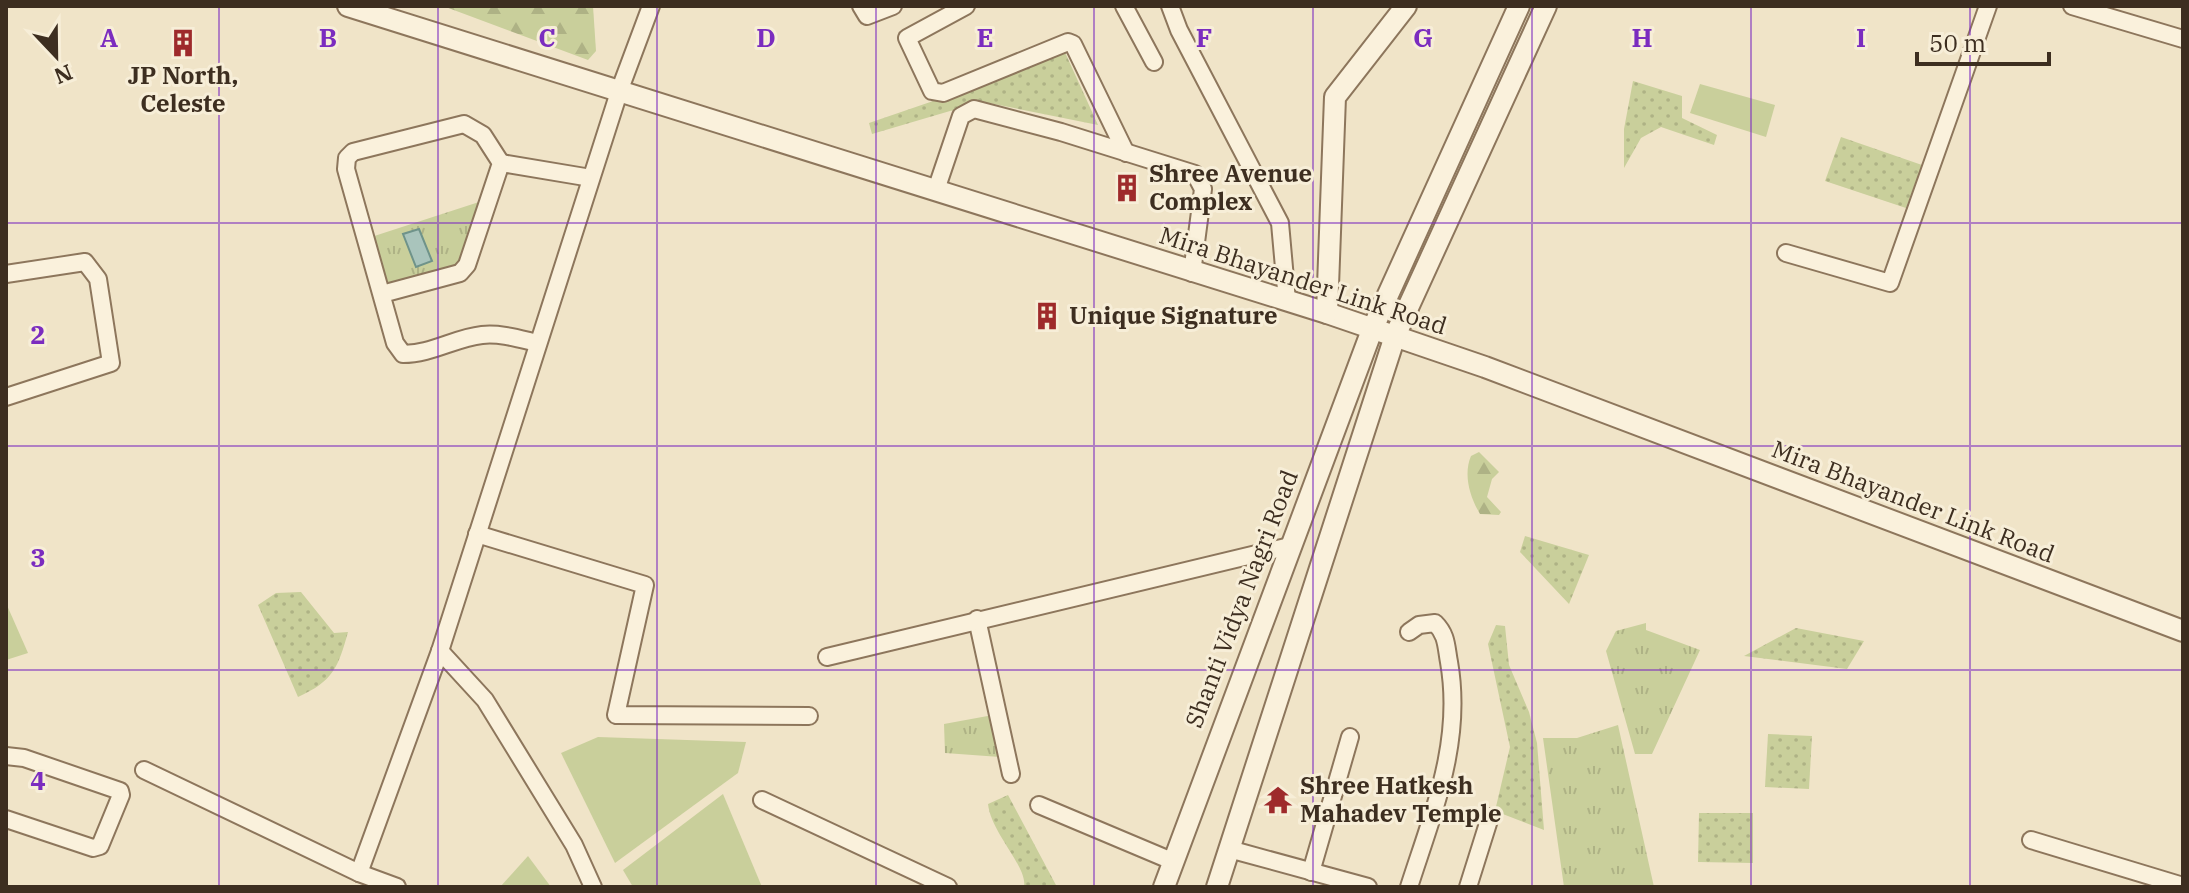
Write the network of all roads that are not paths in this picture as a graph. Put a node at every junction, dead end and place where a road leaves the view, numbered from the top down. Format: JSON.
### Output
{"nodes":[{"id":1,"x":348,"y":6,"type":"edge"},
{"id":2,"x":651,"y":6,"type":"edge"},
{"id":3,"x":861,"y":6,"type":"edge"},
{"id":4,"x":893,"y":6,"type":"edge"},
{"id":5,"x":966,"y":6,"type":"edge"},
{"id":6,"x":1124,"y":6,"type":"edge"},
{"id":7,"x":1170,"y":6,"type":"edge"},
{"id":8,"x":1519,"y":6,"type":"edge"},
{"id":9,"x":1546,"y":6,"type":"edge"},
{"id":10,"x":1988,"y":6,"type":"edge"},
{"id":11,"x":2072,"y":6,"type":"edge"},
{"id":12,"x":1400,"y":7,"type":"edge"},
{"id":13,"x":2183,"y":39,"type":"edge"},
{"id":14,"x":1154,"y":62,"type":"dead end"},
{"id":15,"x":620,"y":89,"type":"junction"},
{"id":16,"x":1461,"y":133,"type":"junction"},
{"id":17,"x":1484,"y":141,"type":"junction"},
{"id":18,"x":1126,"y":153,"type":"junction"},
{"id":19,"x":501,"y":163,"type":"junction"},
{"id":20,"x":591,"y":178,"type":"junction"},
{"id":21,"x":936,"y":190,"type":"junction"},
{"id":22,"x":1418,"y":227,"type":"junction"},
{"id":23,"x":1440,"y":237,"type":"junction"},
{"id":24,"x":1786,"y":253,"type":"dead end"},
{"id":25,"x":1192,"y":273,"type":"junction"},
{"id":26,"x":6,"y":274,"type":"edge"},
{"id":27,"x":382,"y":294,"type":"junction"},
{"id":28,"x":1287,"y":301,"type":"junction"},
{"id":29,"x":1327,"y":313,"type":"junction"},
{"id":30,"x":1372,"y":330,"type":"junction"},
{"id":31,"x":1395,"y":336,"type":"junction"},
{"id":32,"x":538,"y":343,"type":"junction"},
{"id":33,"x":6,"y":397,"type":"edge"},
{"id":34,"x":477,"y":534,"type":"junction"},
{"id":35,"x":1290,"y":546,"type":"junction"},
{"id":36,"x":977,"y":619,"type":"junction"},
{"id":37,"x":2183,"y":631,"type":"edge"},
{"id":38,"x":1409,"y":632,"type":"dead end"},
{"id":39,"x":440,"y":651,"type":"junction"},
{"id":40,"x":827,"y":657,"type":"dead end"},
{"id":41,"x":809,"y":716,"type":"dead end"},
{"id":42,"x":1350,"y":737,"type":"dead end"},
{"id":43,"x":6,"y":756,"type":"edge"},
{"id":44,"x":144,"y":770,"type":"dead end"},
{"id":45,"x":1011,"y":774,"type":"dead end"},
{"id":46,"x":762,"y":800,"type":"dead end"},
{"id":47,"x":1039,"y":805,"type":"dead end"},
{"id":48,"x":1490,"y":817,"type":"dead end"},
{"id":49,"x":6,"y":819,"type":"edge"},
{"id":50,"x":2031,"y":840,"type":"dead end"},
{"id":51,"x":1229,"y":849,"type":"junction"},
{"id":52,"x":1172,"y":861,"type":"junction"},
{"id":53,"x":1311,"y":872,"type":"junction"},
{"id":54,"x":359,"y":873,"type":"junction"},
{"id":55,"x":2183,"y":886,"type":"edge"},
{"id":56,"x":397,"y":887,"type":"edge"},
{"id":57,"x":593,"y":887,"type":"edge"},
{"id":58,"x":948,"y":887,"type":"edge"},
{"id":59,"x":1164,"y":887,"type":"edge"},
{"id":60,"x":1217,"y":887,"type":"edge"},
{"id":61,"x":1367,"y":887,"type":"edge"},
{"id":62,"x":1409,"y":887,"type":"edge"},
{"id":63,"x":1468,"y":887,"type":"edge"}],
"edges":[{"from":1,"to":15,"type":"street","name":"Mira Bhayander Link Road"},
{"from":2,"to":15,"type":"street"},
{"from":3,"to":4,"type":"street"},
{"from":5,"to":18,"type":"street"},
{"from":6,"to":14,"type":"street"},
{"from":7,"to":28,"type":"street"},
{"from":8,"to":16,"type":"street","name":"Shanti Vidya Nagri Road"},
{"from":9,"to":17,"type":"street"},
{"from":10,"to":24,"type":"street"},
{"from":11,"to":13,"type":"street"},
{"from":12,"to":29,"type":"street"},
{"from":15,"to":20,"type":"street"},
{"from":15,"to":21,"type":"street","name":"Mira Bhayander Link Road"},
{"from":16,"to":17,"type":"street"},
{"from":16,"to":22,"type":"street","name":"Shanti Vidya Nagri Road"},
{"from":17,"to":23,"type":"street"},
{"from":18,"to":21,"type":"street"},
{"from":18,"to":25,"type":"street"},
{"from":19,"to":20,"type":"street"},
{"from":19,"to":27,"type":"street"},
{"from":19,"to":27,"type":"street"},
{"from":20,"to":32,"type":"street"},
{"from":21,"to":25,"type":"street","name":"Mira Bhayander Link Road"},
{"from":22,"to":23,"type":"street"},
{"from":22,"to":30,"type":"street","name":"Shanti Vidya Nagri Road"},
{"from":23,"to":31,"type":"street"},
{"from":25,"to":28,"type":"street","name":"Mira Bhayander Link Road"},
{"from":26,"to":33,"type":"street"},
{"from":27,"to":32,"type":"street"},
{"from":28,"to":29,"type":"street","name":"Mira Bhayander Link Road"},
{"from":29,"to":30,"type":"street","name":"Mira Bhayander Link Road"},
{"from":30,"to":31,"type":"street","name":"Mira Bhayander Link Road"},
{"from":30,"to":35,"type":"street","name":"Shanti Vidya Nagri Road"},
{"from":31,"to":37,"type":"street","name":"Mira Bhayander Link Road"},
{"from":31,"to":51,"type":"street"},
{"from":32,"to":34,"type":"street"},
{"from":34,"to":39,"type":"street"},
{"from":34,"to":41,"type":"street"},
{"from":35,"to":36,"type":"street"},
{"from":35,"to":52,"type":"street","name":"Shanti Vidya Nagri Road"},
{"from":36,"to":40,"type":"street"},
{"from":36,"to":45,"type":"street"},
{"from":38,"to":62,"type":"street"},
{"from":39,"to":54,"type":"street"},
{"from":39,"to":57,"type":"street"},
{"from":42,"to":53,"type":"street"},
{"from":43,"to":49,"type":"street"},
{"from":44,"to":54,"type":"street"},
{"from":46,"to":58,"type":"street"},
{"from":47,"to":52,"type":"street"},
{"from":48,"to":63,"type":"street"},
{"from":50,"to":55,"type":"street"},
{"from":51,"to":53,"type":"street"},
{"from":51,"to":60,"type":"street"},
{"from":52,"to":59,"type":"street","name":"Shanti Vidya Nagri Road"},
{"from":53,"to":61,"type":"street"},
{"from":54,"to":56,"type":"street"}]}
